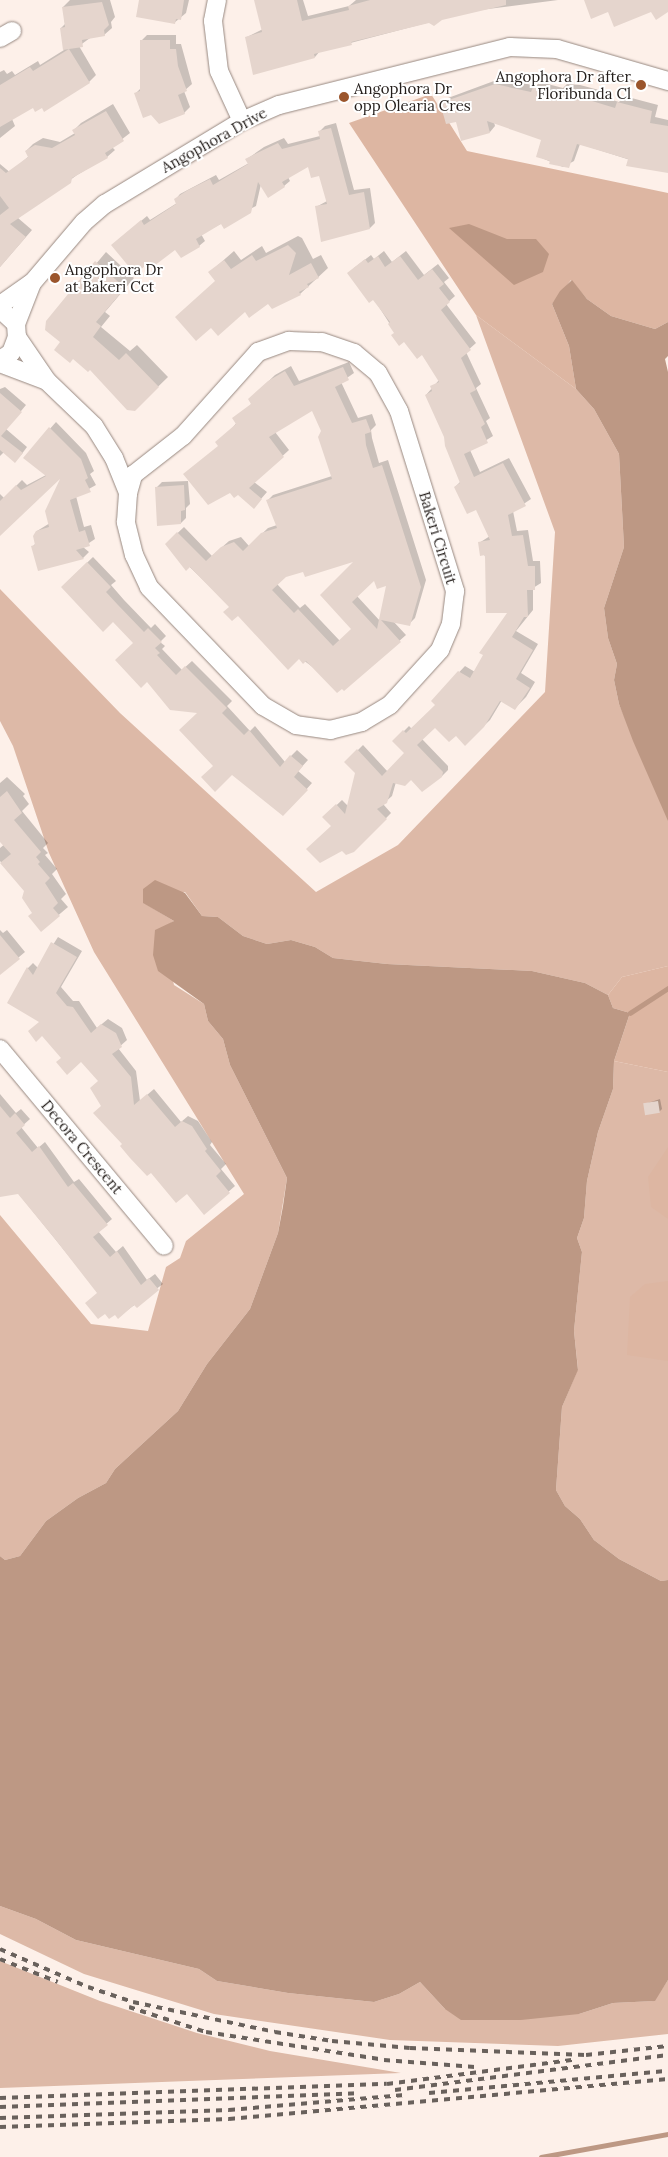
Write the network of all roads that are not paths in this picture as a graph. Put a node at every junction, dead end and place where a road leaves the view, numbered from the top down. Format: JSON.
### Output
{"nodes":[{"id":1,"x":217,"y":0,"type":"edge"},
{"id":2,"x":668,"y":80,"type":"edge"},
{"id":3,"x":242,"y":121,"type":"junction"},
{"id":4,"x":32,"y":283,"type":"junction"},
{"id":5,"x":0,"y":305,"type":"edge"},
{"id":6,"x":0,"y":309,"type":"edge"},
{"id":7,"x":16,"y":331,"type":"junction"},
{"id":8,"x":0,"y":361,"type":"edge"},
{"id":9,"x":47,"y":381,"type":"junction"},
{"id":10,"x":128,"y":492,"type":"junction"},
{"id":11,"x":0,"y":1049,"type":"edge"},
{"id":12,"x":164,"y":1246,"type":"dead end"}],
"edges":[{"from":1,"to":3,"type":"street"},
{"from":2,"to":3,"type":"street","name":"Angophora Drive"},
{"from":3,"to":4,"type":"street","name":"Angophora Drive"},
{"from":4,"to":5,"type":"street","name":"Angophora Drive"},
{"from":4,"to":7,"type":"street","name":"Angophora Drive"},
{"from":6,"to":7,"type":"street","name":"Bakeri Circuit"},
{"from":7,"to":8,"type":"street","name":"Angophora Drive"},
{"from":7,"to":9,"type":"street","name":"Bakeri Circuit"},
{"from":8,"to":9,"type":"street","name":"Bakeri Circuit"},
{"from":9,"to":10,"type":"street","name":"Bakeri Circuit"},
{"from":10,"to":10,"type":"street","name":"Bakeri Circuit"},
{"from":11,"to":12,"type":"street","name":"Decora Crescent"}]}
